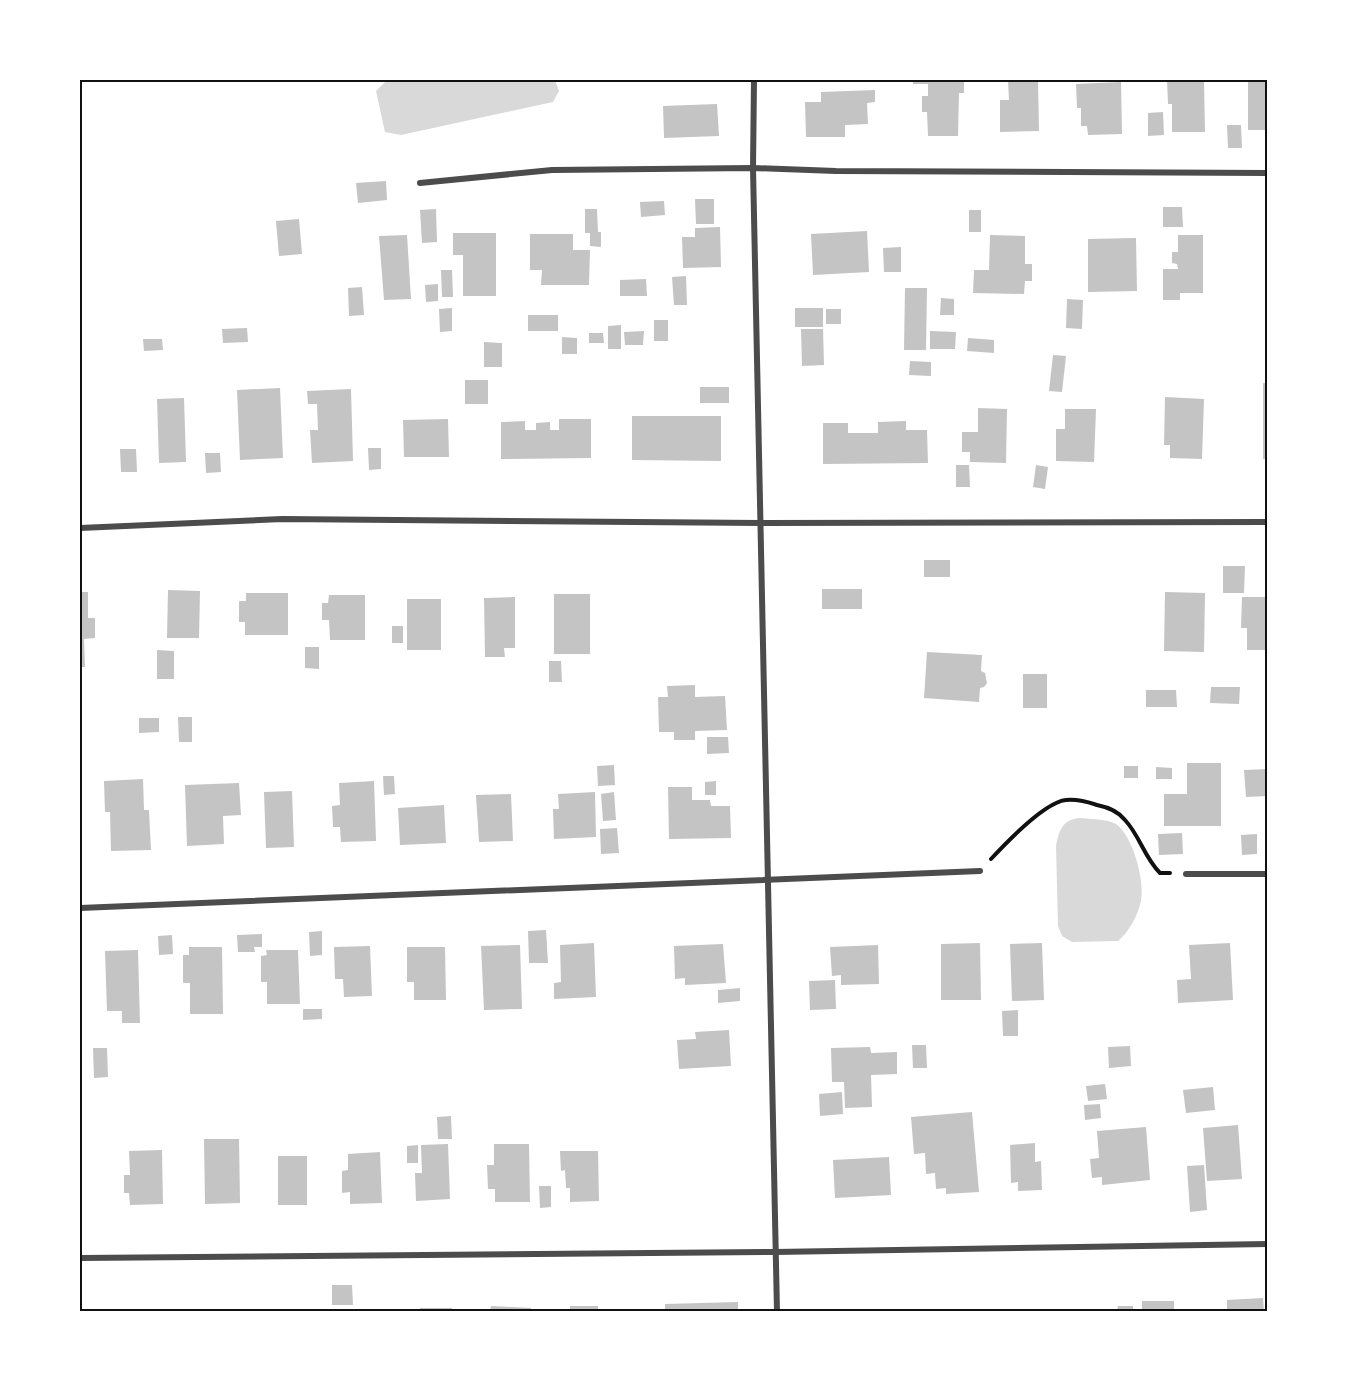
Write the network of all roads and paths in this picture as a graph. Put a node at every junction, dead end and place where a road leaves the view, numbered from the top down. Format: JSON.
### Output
{"nodes":[{"id":1,"x":754,"y":80,"type":"edge"},
{"id":2,"x":753,"y":168,"type":"junction"},
{"id":3,"x":1268,"y":173,"type":"edge"},
{"id":4,"x":420,"y":183,"type":"dead end"},
{"id":5,"x":1268,"y":522,"type":"edge"},
{"id":6,"x":761,"y":523,"type":"junction"},
{"id":7,"x":80,"y":528,"type":"edge"},
{"id":8,"x":980,"y":871,"type":"joint"},
{"id":9,"x":1186,"y":874,"type":"joint"},
{"id":10,"x":1268,"y":874,"type":"edge"},
{"id":11,"x":768,"y":879,"type":"junction"},
{"id":12,"x":80,"y":908,"type":"edge"},
{"id":13,"x":1268,"y":1244,"type":"edge"},
{"id":14,"x":775,"y":1252,"type":"junction"},
{"id":15,"x":80,"y":1258,"type":"edge"},
{"id":16,"x":777,"y":1311,"type":"edge"}],
"edges":[{"from":1,"to":2,"type":"street"},
{"from":2,"to":3,"type":"street"},
{"from":2,"to":4,"type":"street"},
{"from":2,"to":6,"type":"street"},
{"from":5,"to":6,"type":"street"},
{"from":6,"to":7,"type":"street"},
{"from":6,"to":11,"type":"street"},
{"from":8,"to":9,"type":"path"},
{"from":8,"to":11,"type":"street"},
{"from":9,"to":10,"type":"street"},
{"from":11,"to":12,"type":"street"},
{"from":11,"to":14,"type":"street"},
{"from":13,"to":14,"type":"street"},
{"from":14,"to":15,"type":"street"},
{"from":14,"to":16,"type":"street"}]}
